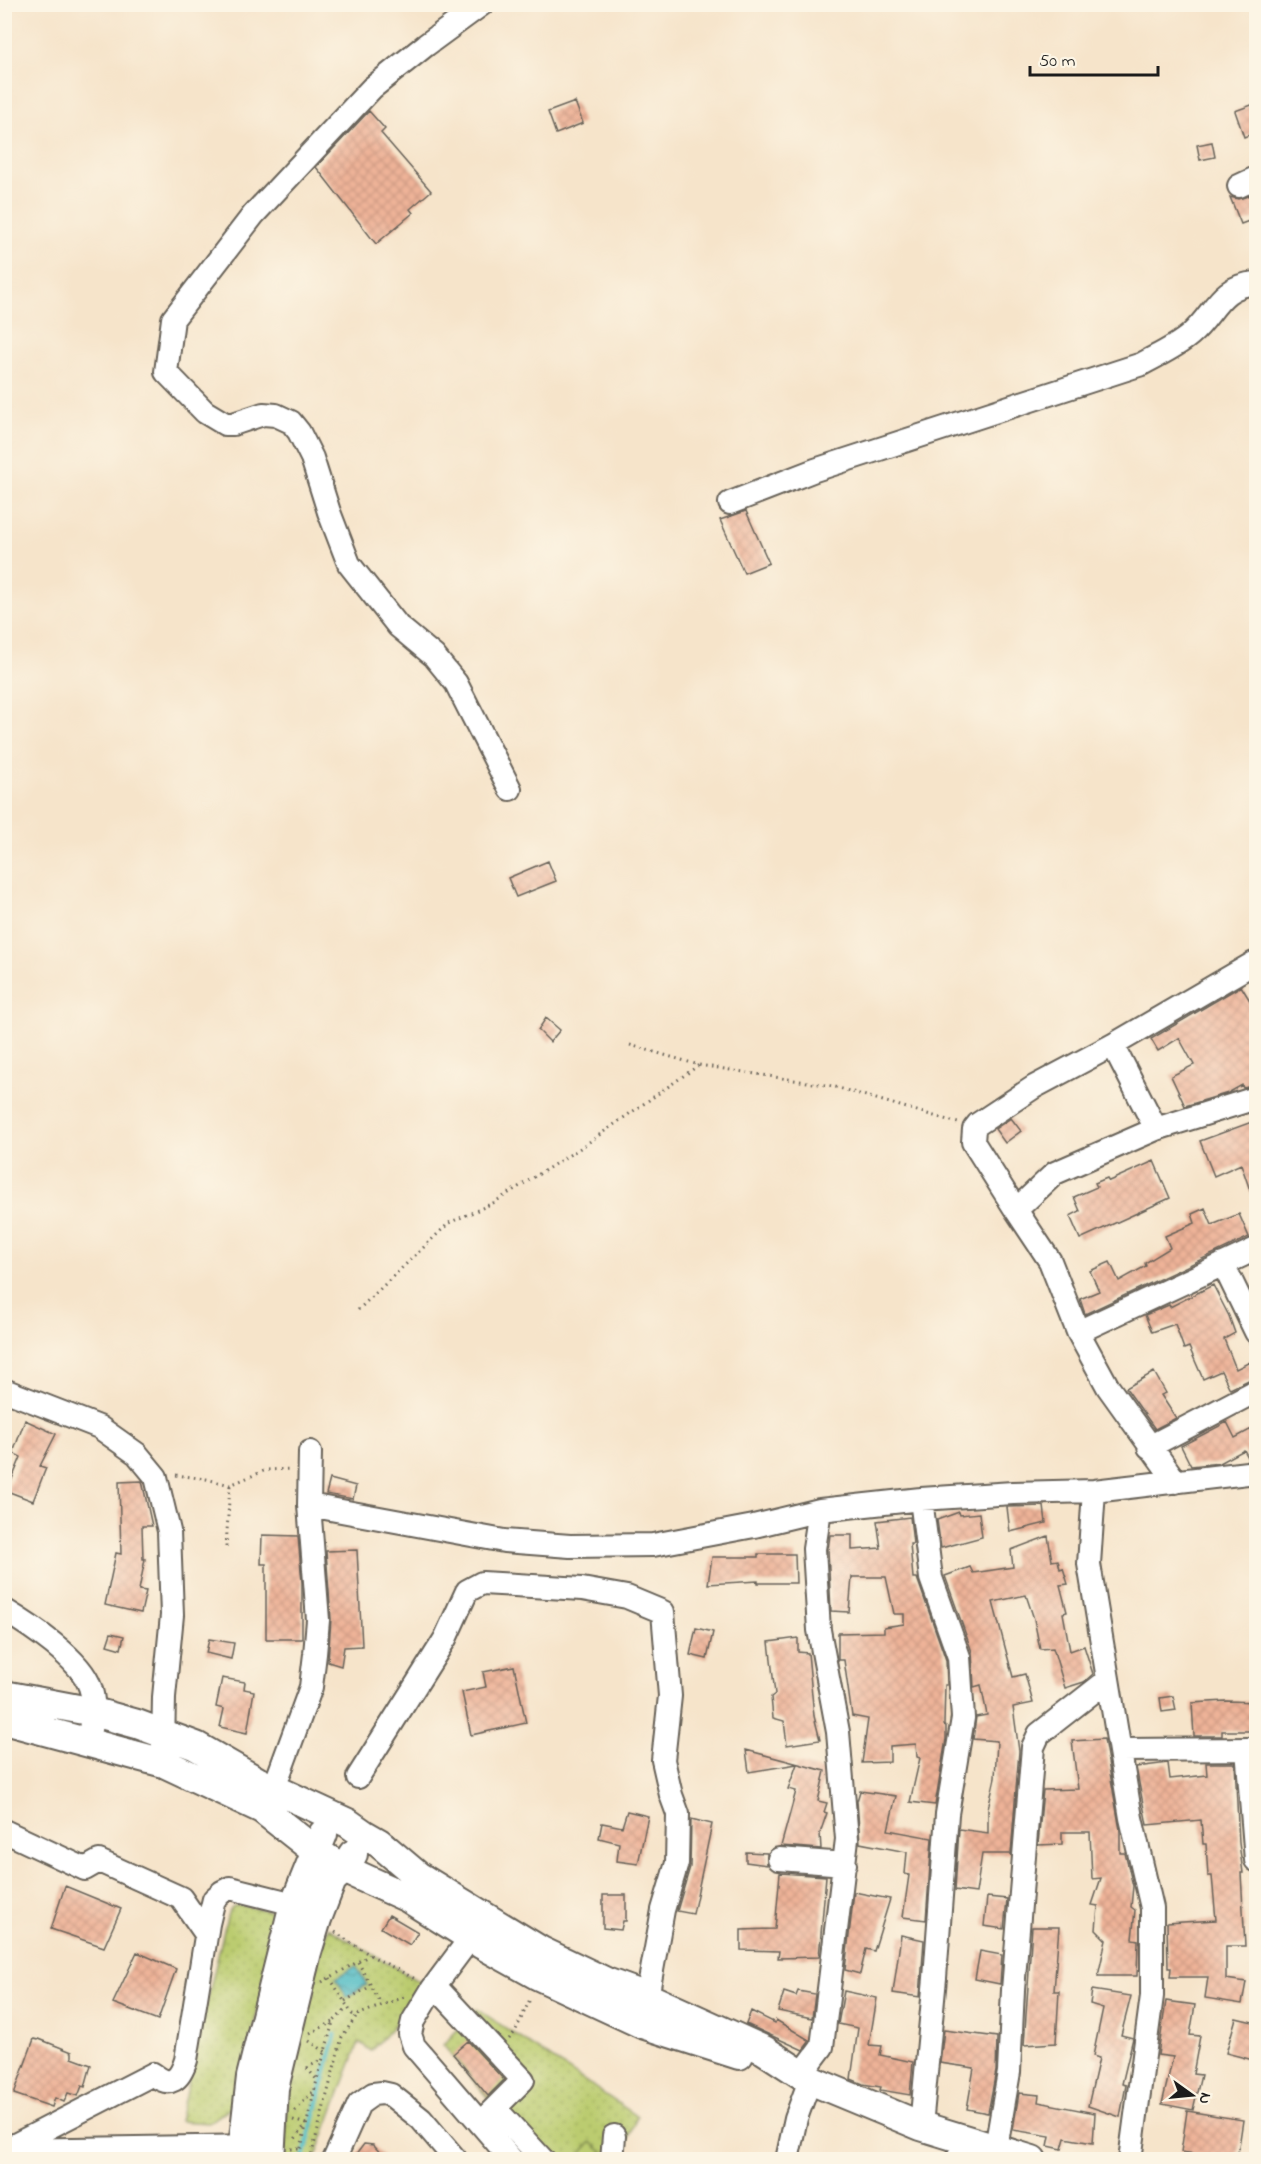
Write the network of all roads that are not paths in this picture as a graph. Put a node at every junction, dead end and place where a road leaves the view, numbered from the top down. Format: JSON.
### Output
{"nodes":[{"id":1,"x":482,"y":4,"type":"edge"},
{"id":2,"x":1257,"y":283,"type":"edge"},
{"id":3,"x":730,"y":503,"type":"dead end"},
{"id":4,"x":510,"y":789,"type":"dead end"},
{"id":5,"x":1254,"y":963,"type":"dead end"},
{"id":6,"x":1113,"y":1045,"type":"junction"},
{"id":7,"x":1257,"y":1098,"type":"edge"},
{"id":8,"x":1156,"y":1129,"type":"junction"},
{"id":9,"x":1016,"y":1210,"type":"junction"},
{"id":10,"x":1257,"y":1249,"type":"edge"},
{"id":11,"x":1222,"y":1264,"type":"junction"},
{"id":12,"x":1078,"y":1332,"type":"junction"},
{"id":13,"x":1257,"y":1332,"type":"edge"},
{"id":14,"x":4,"y":1390,"type":"edge"},
{"id":15,"x":1257,"y":1391,"type":"edge"},
{"id":16,"x":1149,"y":1447,"type":"junction"},
{"id":17,"x":310,"y":1460,"type":"road end"},
{"id":18,"x":1257,"y":1472,"type":"edge"},
{"id":19,"x":1176,"y":1482,"type":"junction"},
{"id":20,"x":1094,"y":1491,"type":"junction"},
{"id":21,"x":921,"y":1499,"type":"junction"},
{"id":22,"x":309,"y":1505,"type":"junction"},
{"id":23,"x":820,"y":1510,"type":"junction"},
{"id":24,"x":4,"y":1610,"type":"edge"},
{"id":25,"x":1108,"y":1680,"type":"junction"},
{"id":26,"x":4,"y":1695,"type":"edge"},
{"id":27,"x":94,"y":1712,"type":"junction"},
{"id":28,"x":4,"y":1720,"type":"edge"},
{"id":29,"x":163,"y":1733,"type":"junction"},
{"id":30,"x":87,"y":1742,"type":"junction"},
{"id":31,"x":1252,"y":1749,"type":"edge"},
{"id":32,"x":1120,"y":1750,"type":"junction"},
{"id":33,"x":164,"y":1763,"type":"junction"},
{"id":34,"x":358,"y":1778,"type":"dead end"},
{"id":35,"x":274,"y":1788,"type":"junction"},
{"id":36,"x":332,"y":1815,"type":"junction"},
{"id":37,"x":4,"y":1831,"type":"edge"},
{"id":38,"x":364,"y":1835,"type":"junction"},
{"id":39,"x":314,"y":1850,"type":"junction"},
{"id":40,"x":779,"y":1859,"type":"dead end"},
{"id":41,"x":1257,"y":1860,"type":"edge"},
{"id":42,"x":845,"y":1864,"type":"junction"},
{"id":43,"x":344,"y":1869,"type":"junction"},
{"id":44,"x":305,"y":1912,"type":"junction"},
{"id":45,"x":479,"y":1927,"type":"junction"},
{"id":46,"x":206,"y":1934,"type":"junction"},
{"id":47,"x":434,"y":1987,"type":"junction"},
{"id":48,"x":645,"y":2010,"type":"junction"},
{"id":49,"x":805,"y":2078,"type":"junction"},
{"id":50,"x":487,"y":2116,"type":"junction"},
{"id":51,"x":921,"y":2126,"type":"junction"},
{"id":52,"x":614,"y":2136,"type":"dead end"},
{"id":53,"x":996,"y":2148,"type":"junction"},
{"id":54,"x":963,"y":2149,"type":"edge"},
{"id":55,"x":8,"y":2151,"type":"edge"},
{"id":56,"x":257,"y":2153,"type":"edge"},
{"id":57,"x":1026,"y":2159,"type":"edge"},
{"id":58,"x":334,"y":2160,"type":"edge"},
{"id":59,"x":456,"y":2160,"type":"edge"},
{"id":60,"x":512,"y":2160,"type":"edge"},
{"id":61,"x":543,"y":2160,"type":"edge"},
{"id":62,"x":612,"y":2160,"type":"edge"},
{"id":63,"x":787,"y":2160,"type":"edge"},
{"id":64,"x":1130,"y":2160,"type":"edge"}],
"edges":[{"from":1,"to":4,"type":"street"},
{"from":2,"to":3,"type":"street"},
{"from":5,"to":6,"type":"street"},
{"from":6,"to":8,"type":"street"},
{"from":6,"to":9,"type":"street"},
{"from":7,"to":8,"type":"street"},
{"from":8,"to":9,"type":"street"},
{"from":9,"to":12,"type":"street"},
{"from":10,"to":11,"type":"street"},
{"from":11,"to":12,"type":"street"},
{"from":11,"to":13,"type":"street"},
{"from":12,"to":16,"type":"street"},
{"from":14,"to":29,"type":"street"},
{"from":15,"to":16,"type":"street"},
{"from":16,"to":19,"type":"street"},
{"from":17,"to":22,"type":"street"},
{"from":18,"to":19,"type":"street"},
{"from":19,"to":20,"type":"street"},
{"from":20,"to":21,"type":"street"},
{"from":20,"to":25,"type":"street"},
{"from":21,"to":23,"type":"street"},
{"from":21,"to":51,"type":"street"},
{"from":22,"to":23,"type":"street"},
{"from":22,"to":35,"type":"street"},
{"from":23,"to":42,"type":"street"},
{"from":24,"to":27,"type":"street"},
{"from":25,"to":32,"type":"street"},
{"from":25,"to":53,"type":"street"},
{"from":26,"to":27,"type":"main road"},
{"from":27,"to":29,"type":"main road"},
{"from":27,"to":30,"type":"street"},
{"from":28,"to":30,"type":"main road"},
{"from":29,"to":33,"type":"street"},
{"from":29,"to":35,"type":"main road"},
{"from":30,"to":33,"type":"main road"},
{"from":31,"to":32,"type":"street"},
{"from":31,"to":41,"type":"street"},
{"from":32,"to":64,"type":"street"},
{"from":33,"to":39,"type":"main road"},
{"from":34,"to":48,"type":"street"},
{"from":35,"to":36,"type":"main road"},
{"from":36,"to":38,"type":"main road"},
{"from":36,"to":39,"type":"main road"},
{"from":37,"to":46,"type":"street"},
{"from":38,"to":43,"type":"main road"},
{"from":38,"to":45,"type":"main road"},
{"from":39,"to":43,"type":"main road"},
{"from":39,"to":44,"type":"main road"},
{"from":40,"to":42,"type":"street"},
{"from":42,"to":49,"type":"street"},
{"from":43,"to":44,"type":"main road"},
{"from":43,"to":45,"type":"main road"},
{"from":44,"to":46,"type":"street"},
{"from":44,"to":56,"type":"main road"},
{"from":44,"to":56,"type":"main road"},
{"from":45,"to":47,"type":"street"},
{"from":45,"to":48,"type":"main road"},
{"from":45,"to":48,"type":"main road"},
{"from":46,"to":55,"type":"street"},
{"from":47,"to":50,"type":"street"},
{"from":47,"to":50,"type":"street"},
{"from":48,"to":49,"type":"main road"},
{"from":49,"to":51,"type":"main road"},
{"from":49,"to":63,"type":"street"},
{"from":50,"to":60,"type":"street"},
{"from":50,"to":61,"type":"street"},
{"from":51,"to":54,"type":"main road"},
{"from":52,"to":62,"type":"street"},
{"from":53,"to":54,"type":"main road"},
{"from":53,"to":57,"type":"main road"},
{"from":55,"to":56,"type":"street"},
{"from":58,"to":59,"type":"street"}]}
